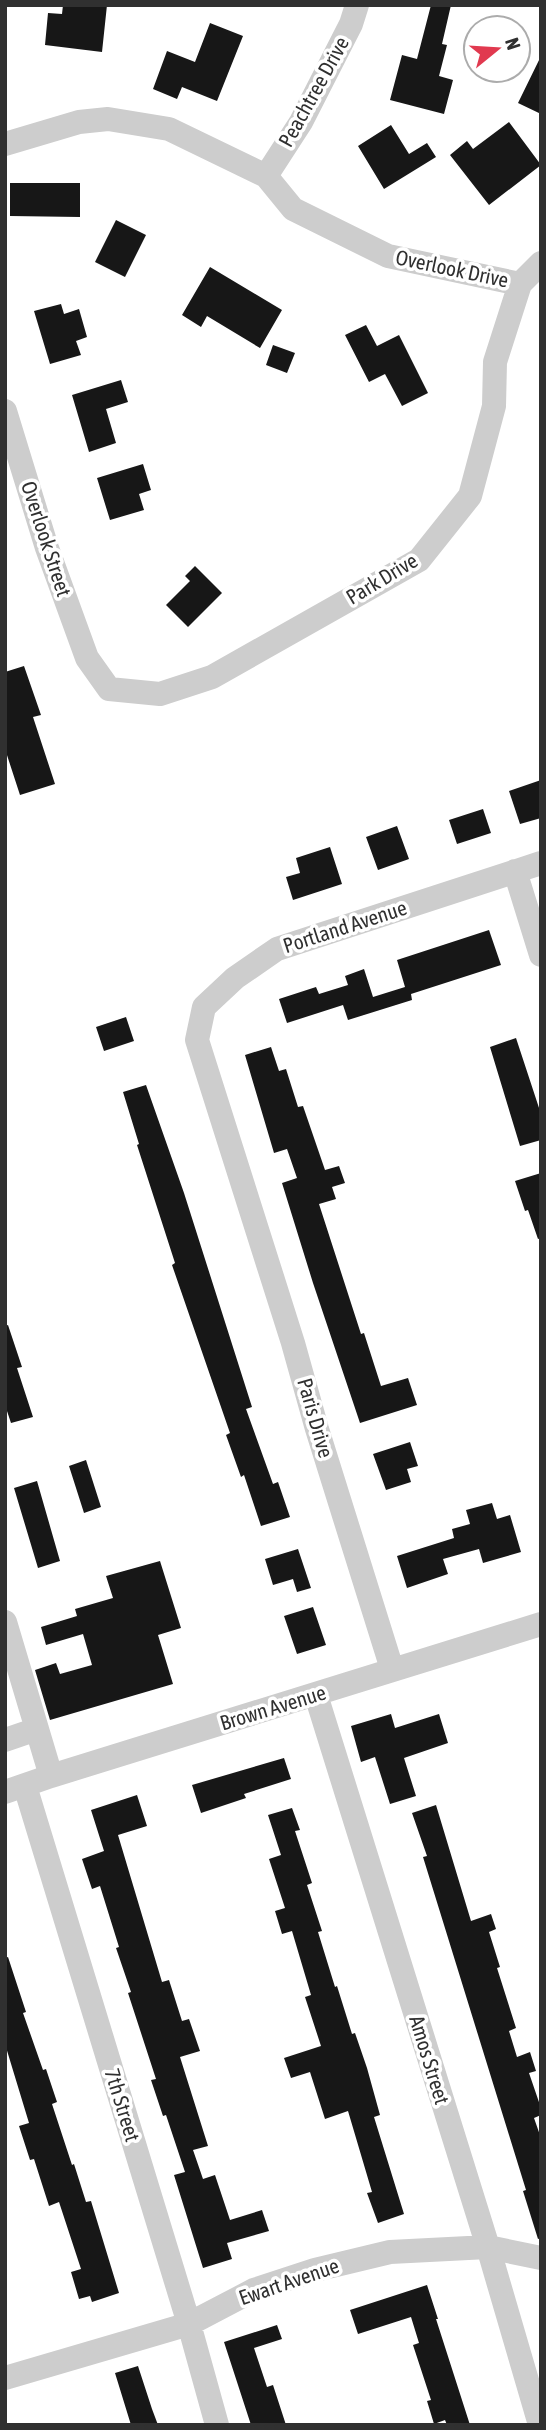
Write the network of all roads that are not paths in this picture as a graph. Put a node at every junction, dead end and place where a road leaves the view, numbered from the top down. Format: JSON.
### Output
{"nodes":[{"id":1,"x":357,"y":5,"type":"edge"},
{"id":2,"x":5,"y":144,"type":"edge"},
{"id":3,"x":266,"y":176,"type":"junction"},
{"id":4,"x":541,"y":263,"type":"edge"},
{"id":5,"x":520,"y":284,"type":"junction"},
{"id":6,"x":5,"y":411,"type":"edge"},
{"id":7,"x":76,"y":628,"type":"joint"},
{"id":8,"x":541,"y":863,"type":"edge"},
{"id":9,"x":515,"y":872,"type":"junction"},
{"id":10,"x":541,"y":955,"type":"edge"},
{"id":11,"x":237,"y":1166,"type":"joint"},
{"id":12,"x":5,"y":1622,"type":"edge"},
{"id":13,"x":541,"y":1624,"type":"edge"},
{"id":14,"x":392,"y":1669,"type":"junction"},
{"id":15,"x":316,"y":1695,"type":"junction"},
{"id":16,"x":37,"y":1729,"type":"junction"},
{"id":17,"x":5,"y":1740,"type":"edge"},
{"id":18,"x":51,"y":1776,"type":"junction"},
{"id":19,"x":15,"y":1789,"type":"edge"},
{"id":20,"x":488,"y":2248,"type":"junction"},
{"id":21,"x":541,"y":2258,"type":"edge"},
{"id":22,"x":189,"y":2324,"type":"junction"},
{"id":23,"x":5,"y":2378,"type":"edge"},
{"id":24,"x":217,"y":2425,"type":"edge"},
{"id":25,"x":540,"y":2425,"type":"edge"}],
"edges":[{"from":1,"to":3,"type":"street","name":"Peachtree Drive"},
{"from":2,"to":3,"type":"street","name":"Overlook Drive"},
{"from":3,"to":5,"type":"street","name":"Overlook Drive"},
{"from":4,"to":5,"type":"street","name":"Park Drive"},
{"from":5,"to":7,"type":"street","name":"Park Drive"},
{"from":6,"to":7,"type":"street","name":"Overlook Street"},
{"from":8,"to":9,"type":"street","name":"Portland Avenue"},
{"from":9,"to":10,"type":"street"},
{"from":9,"to":11,"type":"street","name":"Portland Avenue"},
{"from":11,"to":14,"type":"street","name":"Paris Drive"},
{"from":12,"to":16,"type":"street"},
{"from":13,"to":14,"type":"street","name":"Brown Avenue"},
{"from":14,"to":15,"type":"street","name":"Brown Avenue"},
{"from":15,"to":18,"type":"street","name":"Brown Avenue"},
{"from":15,"to":20,"type":"street","name":"Amos Street"},
{"from":16,"to":17,"type":"street"},
{"from":16,"to":18,"type":"street"},
{"from":18,"to":19,"type":"street","name":"Brown Avenue"},
{"from":19,"to":22,"type":"street","name":"7th Street"},
{"from":20,"to":21,"type":"street","name":"Ewart Avenue"},
{"from":20,"to":22,"type":"street","name":"Ewart Avenue"},
{"from":20,"to":25,"type":"street","name":"Amos Street"},
{"from":22,"to":23,"type":"street","name":"Ewart Avenue"},
{"from":22,"to":24,"type":"street","name":"7th Street"}]}
